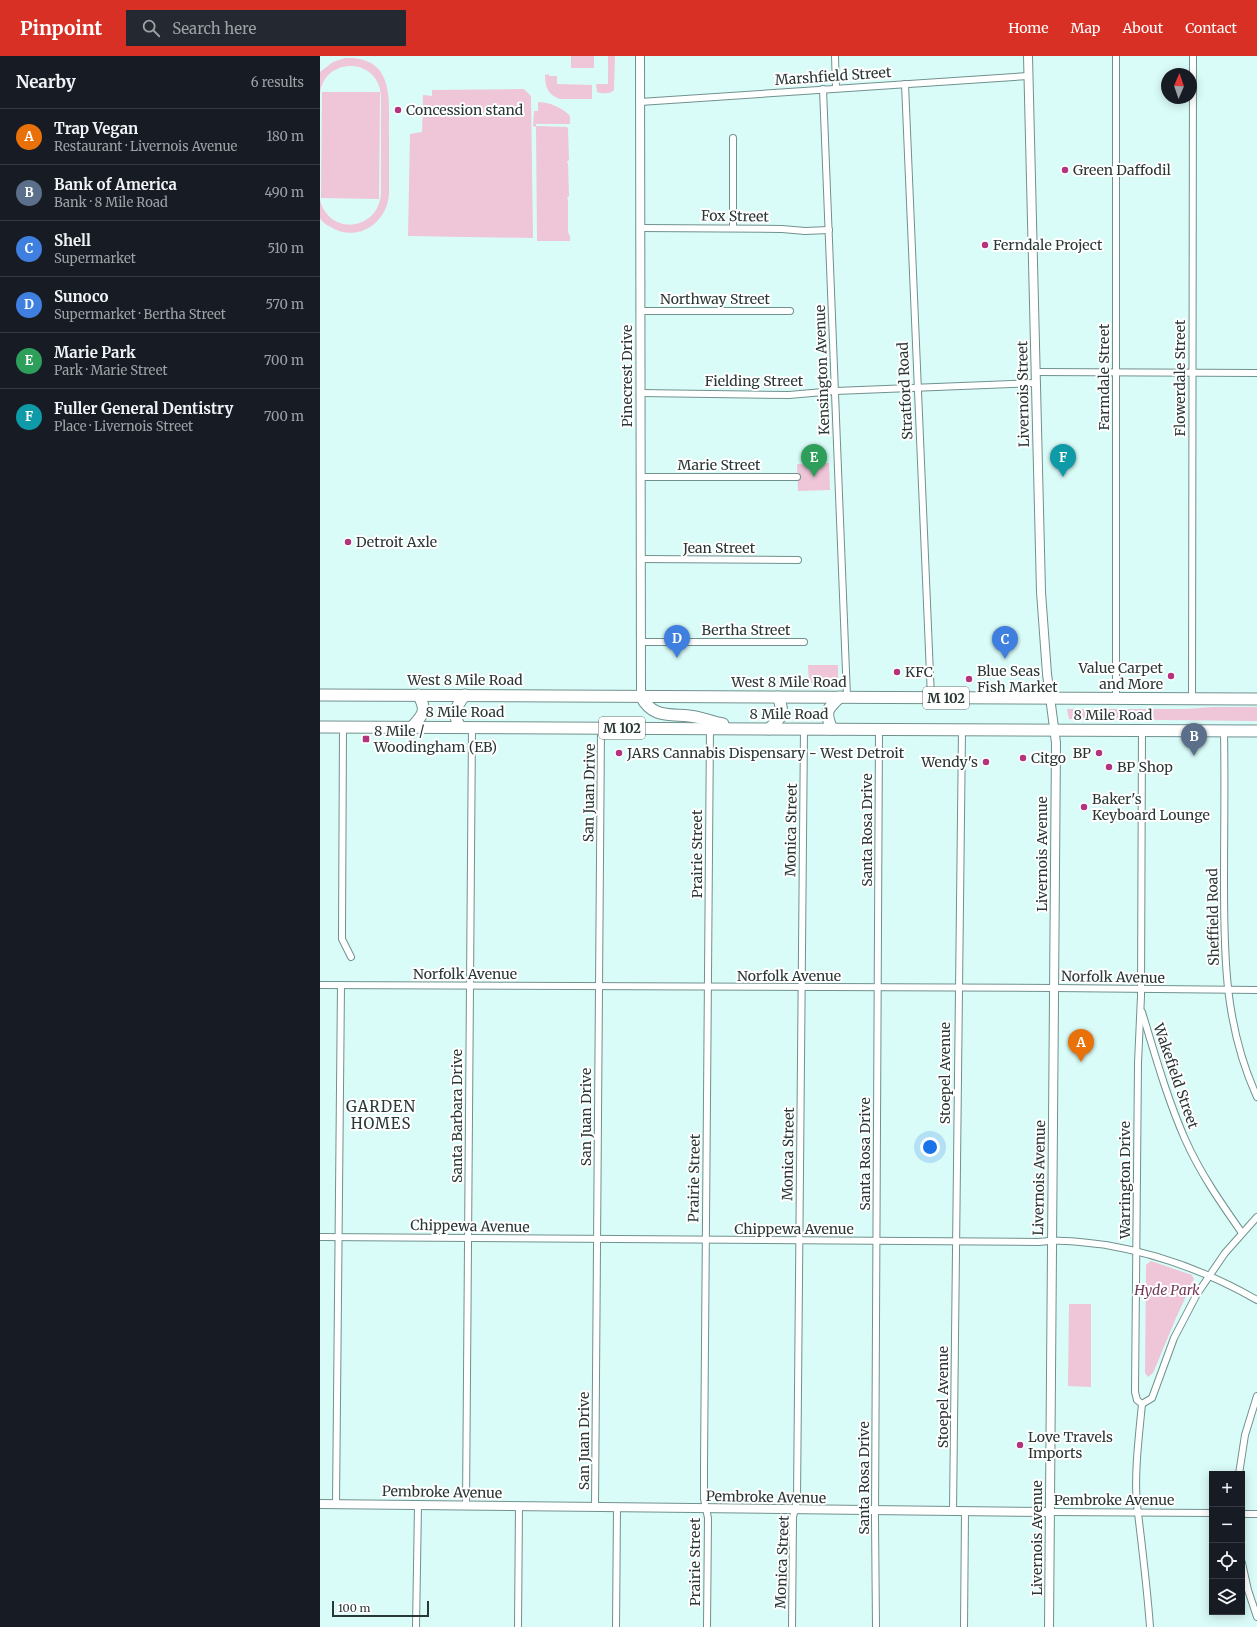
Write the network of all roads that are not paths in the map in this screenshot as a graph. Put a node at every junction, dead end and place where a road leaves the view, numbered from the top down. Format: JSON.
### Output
{"nodes":[{"id":1,"x":640,"y":56,"type":"edge"},
{"id":2,"x":835,"y":56,"type":"edge"},
{"id":3,"x":1028,"y":56,"type":"edge"},
{"id":4,"x":1116,"y":56,"type":"edge"},
{"id":5,"x":1193,"y":56,"type":"edge"},
{"id":6,"x":1028,"y":76,"type":"junction"},
{"id":7,"x":905,"y":84,"type":"junction"},
{"id":8,"x":836,"y":88,"type":"junction"},
{"id":9,"x":823,"y":89,"type":"junction"},
{"id":10,"x":640,"y":102,"type":"junction"},
{"id":11,"x":733,"y":138,"type":"dead end"},
{"id":12,"x":640,"y":228,"type":"junction"},
{"id":13,"x":733,"y":228,"type":"junction"},
{"id":14,"x":829,"y":230,"type":"junction"},
{"id":15,"x":640,"y":311,"type":"junction"},
{"id":16,"x":790,"y":311,"type":"dead end"},
{"id":17,"x":1036,"y":372,"type":"junction"},
{"id":18,"x":1116,"y":373,"type":"junction"},
{"id":19,"x":1257,"y":373,"type":"edge"},
{"id":20,"x":1192,"y":374,"type":"junction"},
{"id":21,"x":1036,"y":383,"type":"junction"},
{"id":22,"x":917,"y":388,"type":"junction"},
{"id":23,"x":835,"y":391,"type":"junction"},
{"id":24,"x":640,"y":393,"type":"junction"},
{"id":25,"x":640,"y":476,"type":"junction"},
{"id":26,"x":797,"y":477,"type":"dead end"},
{"id":27,"x":640,"y":559,"type":"junction"},
{"id":28,"x":798,"y":560,"type":"dead end"},
{"id":29,"x":640,"y":642,"type":"junction"},
{"id":30,"x":804,"y":642,"type":"dead end"},
{"id":31,"x":320,"y":695,"type":"edge"},
{"id":32,"x":418,"y":695,"type":"junction"},
{"id":33,"x":465,"y":695,"type":"junction"},
{"id":34,"x":641,"y":696,"type":"junction"},
{"id":35,"x":778,"y":697,"type":"junction"},
{"id":36,"x":844,"y":697,"type":"junction"},
{"id":37,"x":931,"y":698,"type":"junction"},
{"id":38,"x":1050,"y":698,"type":"junction"},
{"id":39,"x":1116,"y":698,"type":"junction"},
{"id":40,"x":1192,"y":699,"type":"junction"},
{"id":41,"x":1257,"y":699,"type":"edge"},
{"id":42,"x":320,"y":726,"type":"edge"},
{"id":43,"x":343,"y":726,"type":"junction"},
{"id":44,"x":412,"y":727,"type":"junction"},
{"id":45,"x":460,"y":727,"type":"junction"},
{"id":46,"x":472,"y":727,"type":"junction"},
{"id":47,"x":601,"y":728,"type":"junction"},
{"id":48,"x":710,"y":728,"type":"junction"},
{"id":49,"x":741,"y":728,"type":"junction"},
{"id":50,"x":769,"y":729,"type":"junction"},
{"id":51,"x":804,"y":729,"type":"junction"},
{"id":52,"x":832,"y":729,"type":"junction"},
{"id":53,"x":880,"y":730,"type":"junction"},
{"id":54,"x":962,"y":730,"type":"junction"},
{"id":55,"x":1054,"y":730,"type":"junction"},
{"id":56,"x":1142,"y":730,"type":"junction"},
{"id":57,"x":1224,"y":731,"type":"junction"},
{"id":58,"x":1257,"y":731,"type":"edge"},
{"id":59,"x":351,"y":957,"type":"dead end"},
{"id":60,"x":320,"y":985,"type":"edge"},
{"id":61,"x":341,"y":985,"type":"junction"},
{"id":62,"x":470,"y":986,"type":"junction"},
{"id":63,"x":599,"y":987,"type":"junction"},
{"id":64,"x":708,"y":987,"type":"junction"},
{"id":65,"x":801,"y":988,"type":"junction"},
{"id":66,"x":878,"y":988,"type":"junction"},
{"id":67,"x":958,"y":988,"type":"junction"},
{"id":68,"x":1054,"y":988,"type":"junction"},
{"id":69,"x":1141,"y":990,"type":"junction"},
{"id":70,"x":1227,"y":990,"type":"junction"},
{"id":71,"x":1257,"y":990,"type":"edge"},
{"id":72,"x":1141,"y":1007,"type":"junction"},
{"id":73,"x":1257,"y":1097,"type":"edge"},
{"id":74,"x":1257,"y":1218,"type":"edge"},
{"id":75,"x":1242,"y":1233,"type":"junction"},
{"id":76,"x":320,"y":1237,"type":"edge"},
{"id":77,"x":339,"y":1237,"type":"junction"},
{"id":78,"x":468,"y":1237,"type":"junction"},
{"id":79,"x":597,"y":1239,"type":"junction"},
{"id":80,"x":706,"y":1240,"type":"junction"},
{"id":81,"x":799,"y":1240,"type":"junction"},
{"id":82,"x":1052,"y":1240,"type":"junction"},
{"id":83,"x":877,"y":1241,"type":"junction"},
{"id":84,"x":956,"y":1242,"type":"junction"},
{"id":85,"x":1137,"y":1251,"type":"junction"},
{"id":86,"x":1209,"y":1276,"type":"junction"},
{"id":87,"x":1257,"y":1300,"type":"edge"},
{"id":88,"x":1257,"y":1396,"type":"edge"},
{"id":89,"x":1142,"y":1404,"type":"junction"},
{"id":90,"x":1239,"y":1471,"type":"edge"},
{"id":91,"x":320,"y":1504,"type":"edge"},
{"id":92,"x":336,"y":1504,"type":"junction"},
{"id":93,"x":418,"y":1505,"type":"junction"},
{"id":94,"x":466,"y":1505,"type":"junction"},
{"id":95,"x":519,"y":1506,"type":"junction"},
{"id":96,"x":595,"y":1507,"type":"junction"},
{"id":97,"x":617,"y":1507,"type":"junction"},
{"id":98,"x":706,"y":1509,"type":"junction"},
{"id":99,"x":795,"y":1510,"type":"junction"},
{"id":100,"x":875,"y":1511,"type":"junction"},
{"id":101,"x":953,"y":1512,"type":"junction"},
{"id":102,"x":965,"y":1512,"type":"junction"},
{"id":103,"x":1050,"y":1512,"type":"junction"},
{"id":104,"x":1139,"y":1513,"type":"junction"},
{"id":105,"x":1209,"y":1514,"type":"edge"},
{"id":106,"x":1245,"y":1514,"type":"edge"},
{"id":107,"x":1257,"y":1514,"type":"edge"},
{"id":108,"x":1245,"y":1576,"type":"edge"},
{"id":109,"x":1257,"y":1617,"type":"edge"},
{"id":110,"x":416,"y":1627,"type":"edge"},
{"id":111,"x":518,"y":1627,"type":"edge"},
{"id":112,"x":616,"y":1627,"type":"edge"},
{"id":113,"x":707,"y":1627,"type":"edge"},
{"id":114,"x":792,"y":1627,"type":"edge"},
{"id":115,"x":876,"y":1627,"type":"edge"},
{"id":116,"x":964,"y":1627,"type":"edge"},
{"id":117,"x":1049,"y":1627,"type":"edge"},
{"id":118,"x":1150,"y":1627,"type":"edge"}],
"edges":[{"from":1,"to":10,"type":"street","name":"Pinecrest Drive"},
{"from":2,"to":8,"type":"street"},
{"from":3,"to":6,"type":"street","name":"Livernois Street"},
{"from":4,"to":18,"type":"street","name":"Farmdale Street"},
{"from":5,"to":20,"type":"street","name":"Flowerdale Street"},
{"from":6,"to":7,"type":"street","name":"Marshfield Street"},
{"from":6,"to":17,"type":"street","name":"Livernois Street"},
{"from":7,"to":8,"type":"street","name":"Marshfield Street"},
{"from":7,"to":22,"type":"street","name":"Stratford Road"},
{"from":8,"to":9,"type":"street","name":"Marshfield Street"},
{"from":9,"to":10,"type":"street","name":"Marshfield Street"},
{"from":9,"to":14,"type":"street","name":"Kensington Avenue"},
{"from":10,"to":12,"type":"street","name":"Pinecrest Drive"},
{"from":11,"to":13,"type":"street"},
{"from":12,"to":13,"type":"street","name":"Fox Street"},
{"from":12,"to":15,"type":"street","name":"Pinecrest Drive"},
{"from":13,"to":14,"type":"street","name":"Fox Street"},
{"from":14,"to":23,"type":"street","name":"Kensington Avenue"},
{"from":15,"to":16,"type":"street","name":"Northway Street"},
{"from":15,"to":24,"type":"street","name":"Pinecrest Drive"},
{"from":17,"to":18,"type":"street"},
{"from":17,"to":21,"type":"street","name":"Livernois Street"},
{"from":18,"to":20,"type":"street"},
{"from":18,"to":39,"type":"street","name":"Farmdale Street"},
{"from":19,"to":20,"type":"street"},
{"from":20,"to":40,"type":"street","name":"Flowerdale Street"},
{"from":21,"to":22,"type":"street","name":"Fielding Street"},
{"from":21,"to":38,"type":"street","name":"Livernois Street"},
{"from":22,"to":23,"type":"street","name":"Fielding Street"},
{"from":22,"to":37,"type":"street","name":"Stratford Road"},
{"from":23,"to":24,"type":"street","name":"Fielding Street"},
{"from":23,"to":36,"type":"street","name":"Kensington Avenue"},
{"from":24,"to":25,"type":"street","name":"Pinecrest Drive"},
{"from":25,"to":26,"type":"street","name":"Marie Street"},
{"from":25,"to":27,"type":"street","name":"Pinecrest Drive"},
{"from":27,"to":28,"type":"street","name":"Jean Street"},
{"from":27,"to":29,"type":"street","name":"Pinecrest Drive"},
{"from":29,"to":30,"type":"street","name":"Bertha Street"},
{"from":29,"to":34,"type":"street","name":"Pinecrest Drive"},
{"from":31,"to":32,"type":"highway","name":"West 8 Mile Road","number":"M 102"},
{"from":32,"to":33,"type":"highway","name":"West 8 Mile Road","number":"M 102"},
{"from":32,"to":44,"type":"highway"},
{"from":33,"to":34,"type":"highway","name":"West 8 Mile Road","number":"M 102"},
{"from":33,"to":45,"type":"highway"},
{"from":34,"to":35,"type":"highway","name":"West 8 Mile Road","number":"M 102"},
{"from":34,"to":49,"type":"highway"},
{"from":35,"to":36,"type":"highway","name":"West 8 Mile Road","number":"M 102"},
{"from":35,"to":50,"type":"highway"},
{"from":36,"to":37,"type":"highway","name":"West 8 Mile Road","number":"M 102"},
{"from":36,"to":52,"type":"highway"},
{"from":37,"to":38,"type":"highway","name":"West 8 Mile Road","number":"M 102"},
{"from":38,"to":39,"type":"highway","name":"West 8 Mile Road","number":"M 102"},
{"from":38,"to":55,"type":"street","name":"Livernois Street"},
{"from":39,"to":40,"type":"highway","name":"West 8 Mile Road","number":"M 102"},
{"from":40,"to":41,"type":"highway","name":"West 8 Mile Road","number":"M 102"},
{"from":42,"to":43,"type":"highway","name":"8 Mile Road","number":"M 102"},
{"from":43,"to":44,"type":"highway","name":"8 Mile Road","number":"M 102"},
{"from":43,"to":59,"type":"street"},
{"from":44,"to":45,"type":"highway","name":"8 Mile Road","number":"M 102"},
{"from":45,"to":46,"type":"highway","name":"8 Mile Road","number":"M 102"},
{"from":46,"to":47,"type":"highway","name":"8 Mile Road","number":"M 102"},
{"from":46,"to":62,"type":"street","name":"Santa Barbara Drive"},
{"from":47,"to":48,"type":"highway","name":"8 Mile Road","number":"M 102"},
{"from":47,"to":63,"type":"street","name":"San Juan Drive"},
{"from":48,"to":49,"type":"highway","name":"8 Mile Road","number":"M 102"},
{"from":48,"to":64,"type":"street","name":"Prairie Street"},
{"from":49,"to":50,"type":"highway","name":"8 Mile Road","number":"M 102"},
{"from":50,"to":51,"type":"highway","name":"8 Mile Road","number":"M 102"},
{"from":51,"to":52,"type":"highway","name":"8 Mile Road","number":"M 102"},
{"from":51,"to":65,"type":"street","name":"Monica Street"},
{"from":52,"to":53,"type":"highway","name":"8 Mile Road","number":"M 102"},
{"from":53,"to":54,"type":"highway","name":"8 Mile Road","number":"M 102"},
{"from":53,"to":66,"type":"street","name":"Santa Rosa Drive"},
{"from":54,"to":55,"type":"highway","name":"8 Mile Road","number":"M 102"},
{"from":54,"to":67,"type":"street","name":"Stoepel Avenue"},
{"from":55,"to":56,"type":"highway","name":"8 Mile Road","number":"M 102"},
{"from":55,"to":68,"type":"street","name":"Livernois Avenue"},
{"from":56,"to":57,"type":"highway","name":"8 Mile Road","number":"M 102"},
{"from":56,"to":69,"type":"street","name":"Warrington Drive"},
{"from":57,"to":58,"type":"highway","name":"8 Mile Road","number":"M 102"},
{"from":57,"to":70,"type":"street","name":"Sheffield Road"},
{"from":60,"to":61,"type":"street","name":"Norfolk Avenue"},
{"from":61,"to":62,"type":"street","name":"Norfolk Avenue"},
{"from":61,"to":77,"type":"street"},
{"from":62,"to":63,"type":"street","name":"Norfolk Avenue"},
{"from":62,"to":78,"type":"street","name":"Santa Barbara Drive"},
{"from":63,"to":64,"type":"street","name":"Norfolk Avenue"},
{"from":63,"to":79,"type":"street","name":"San Juan Drive"},
{"from":64,"to":65,"type":"street","name":"Norfolk Avenue"},
{"from":64,"to":80,"type":"street","name":"Prairie Street"},
{"from":65,"to":66,"type":"street","name":"Norfolk Avenue"},
{"from":65,"to":81,"type":"street","name":"Monica Street"},
{"from":66,"to":67,"type":"street","name":"Norfolk Avenue"},
{"from":66,"to":83,"type":"street","name":"Santa Rosa Drive"},
{"from":67,"to":68,"type":"street","name":"Norfolk Avenue"},
{"from":67,"to":84,"type":"street","name":"Stoepel Avenue"},
{"from":68,"to":69,"type":"street","name":"Norfolk Avenue"},
{"from":68,"to":82,"type":"street","name":"Livernois Avenue"},
{"from":69,"to":70,"type":"street","name":"Norfolk Avenue"},
{"from":69,"to":72,"type":"street","name":"Warrington Drive"},
{"from":70,"to":71,"type":"street","name":"Norfolk Avenue"},
{"from":70,"to":73,"type":"street","name":"Sheffield Road"},
{"from":72,"to":75,"type":"street","name":"Wakefield Street"},
{"from":72,"to":85,"type":"street","name":"Warrington Drive"},
{"from":74,"to":75,"type":"street"},
{"from":75,"to":86,"type":"street"},
{"from":76,"to":77,"type":"street","name":"Chippewa Avenue"},
{"from":77,"to":78,"type":"street","name":"Chippewa Avenue"},
{"from":77,"to":92,"type":"street"},
{"from":78,"to":79,"type":"street","name":"Chippewa Avenue"},
{"from":78,"to":94,"type":"street","name":"Santa Barbara Drive"},
{"from":79,"to":80,"type":"street","name":"Chippewa Avenue"},
{"from":79,"to":96,"type":"street","name":"San Juan Drive"},
{"from":80,"to":81,"type":"street","name":"Chippewa Avenue"},
{"from":80,"to":98,"type":"street","name":"Prairie Street"},
{"from":81,"to":83,"type":"street","name":"Chippewa Avenue"},
{"from":81,"to":99,"type":"street","name":"Monica Street"},
{"from":82,"to":84,"type":"street","name":"Chippewa Avenue"},
{"from":82,"to":85,"type":"street","name":"Chippewa Avenue"},
{"from":82,"to":103,"type":"street","name":"Livernois Avenue"},
{"from":83,"to":84,"type":"street","name":"Chippewa Avenue"},
{"from":83,"to":100,"type":"street","name":"Santa Rosa Drive"},
{"from":84,"to":101,"type":"street","name":"Stoepel Avenue"},
{"from":85,"to":86,"type":"street","name":"Chippewa Avenue"},
{"from":85,"to":89,"type":"street","name":"Warrington Drive"},
{"from":86,"to":87,"type":"street","name":"Chippewa Avenue"},
{"from":86,"to":89,"type":"street"},
{"from":88,"to":90,"type":"street"},
{"from":89,"to":104,"type":"street","name":"Warrington Drive"},
{"from":91,"to":92,"type":"street","name":"Pembroke Avenue"},
{"from":92,"to":93,"type":"street","name":"Pembroke Avenue"},
{"from":93,"to":94,"type":"street","name":"Pembroke Avenue"},
{"from":93,"to":110,"type":"street"},
{"from":94,"to":95,"type":"street","name":"Pembroke Avenue"},
{"from":95,"to":96,"type":"street","name":"Pembroke Avenue"},
{"from":95,"to":111,"type":"street"},
{"from":96,"to":97,"type":"street","name":"Pembroke Avenue"},
{"from":97,"to":98,"type":"street","name":"Pembroke Avenue"},
{"from":97,"to":112,"type":"street"},
{"from":98,"to":99,"type":"street","name":"Pembroke Avenue"},
{"from":98,"to":113,"type":"street","name":"Prairie Street"},
{"from":99,"to":100,"type":"street","name":"Pembroke Avenue"},
{"from":99,"to":114,"type":"street","name":"Monica Street"},
{"from":100,"to":101,"type":"street","name":"Pembroke Avenue"},
{"from":100,"to":115,"type":"street","name":"Santa Rosa Drive"},
{"from":101,"to":102,"type":"street","name":"Pembroke Avenue"},
{"from":102,"to":103,"type":"street","name":"Pembroke Avenue"},
{"from":102,"to":116,"type":"street"},
{"from":103,"to":104,"type":"street","name":"Pembroke Avenue"},
{"from":103,"to":117,"type":"street","name":"Livernois Avenue"},
{"from":104,"to":105,"type":"street","name":"Pembroke Avenue"},
{"from":104,"to":118,"type":"street","name":"Warrington Drive"},
{"from":106,"to":107,"type":"street"},
{"from":108,"to":109,"type":"street"}]}
